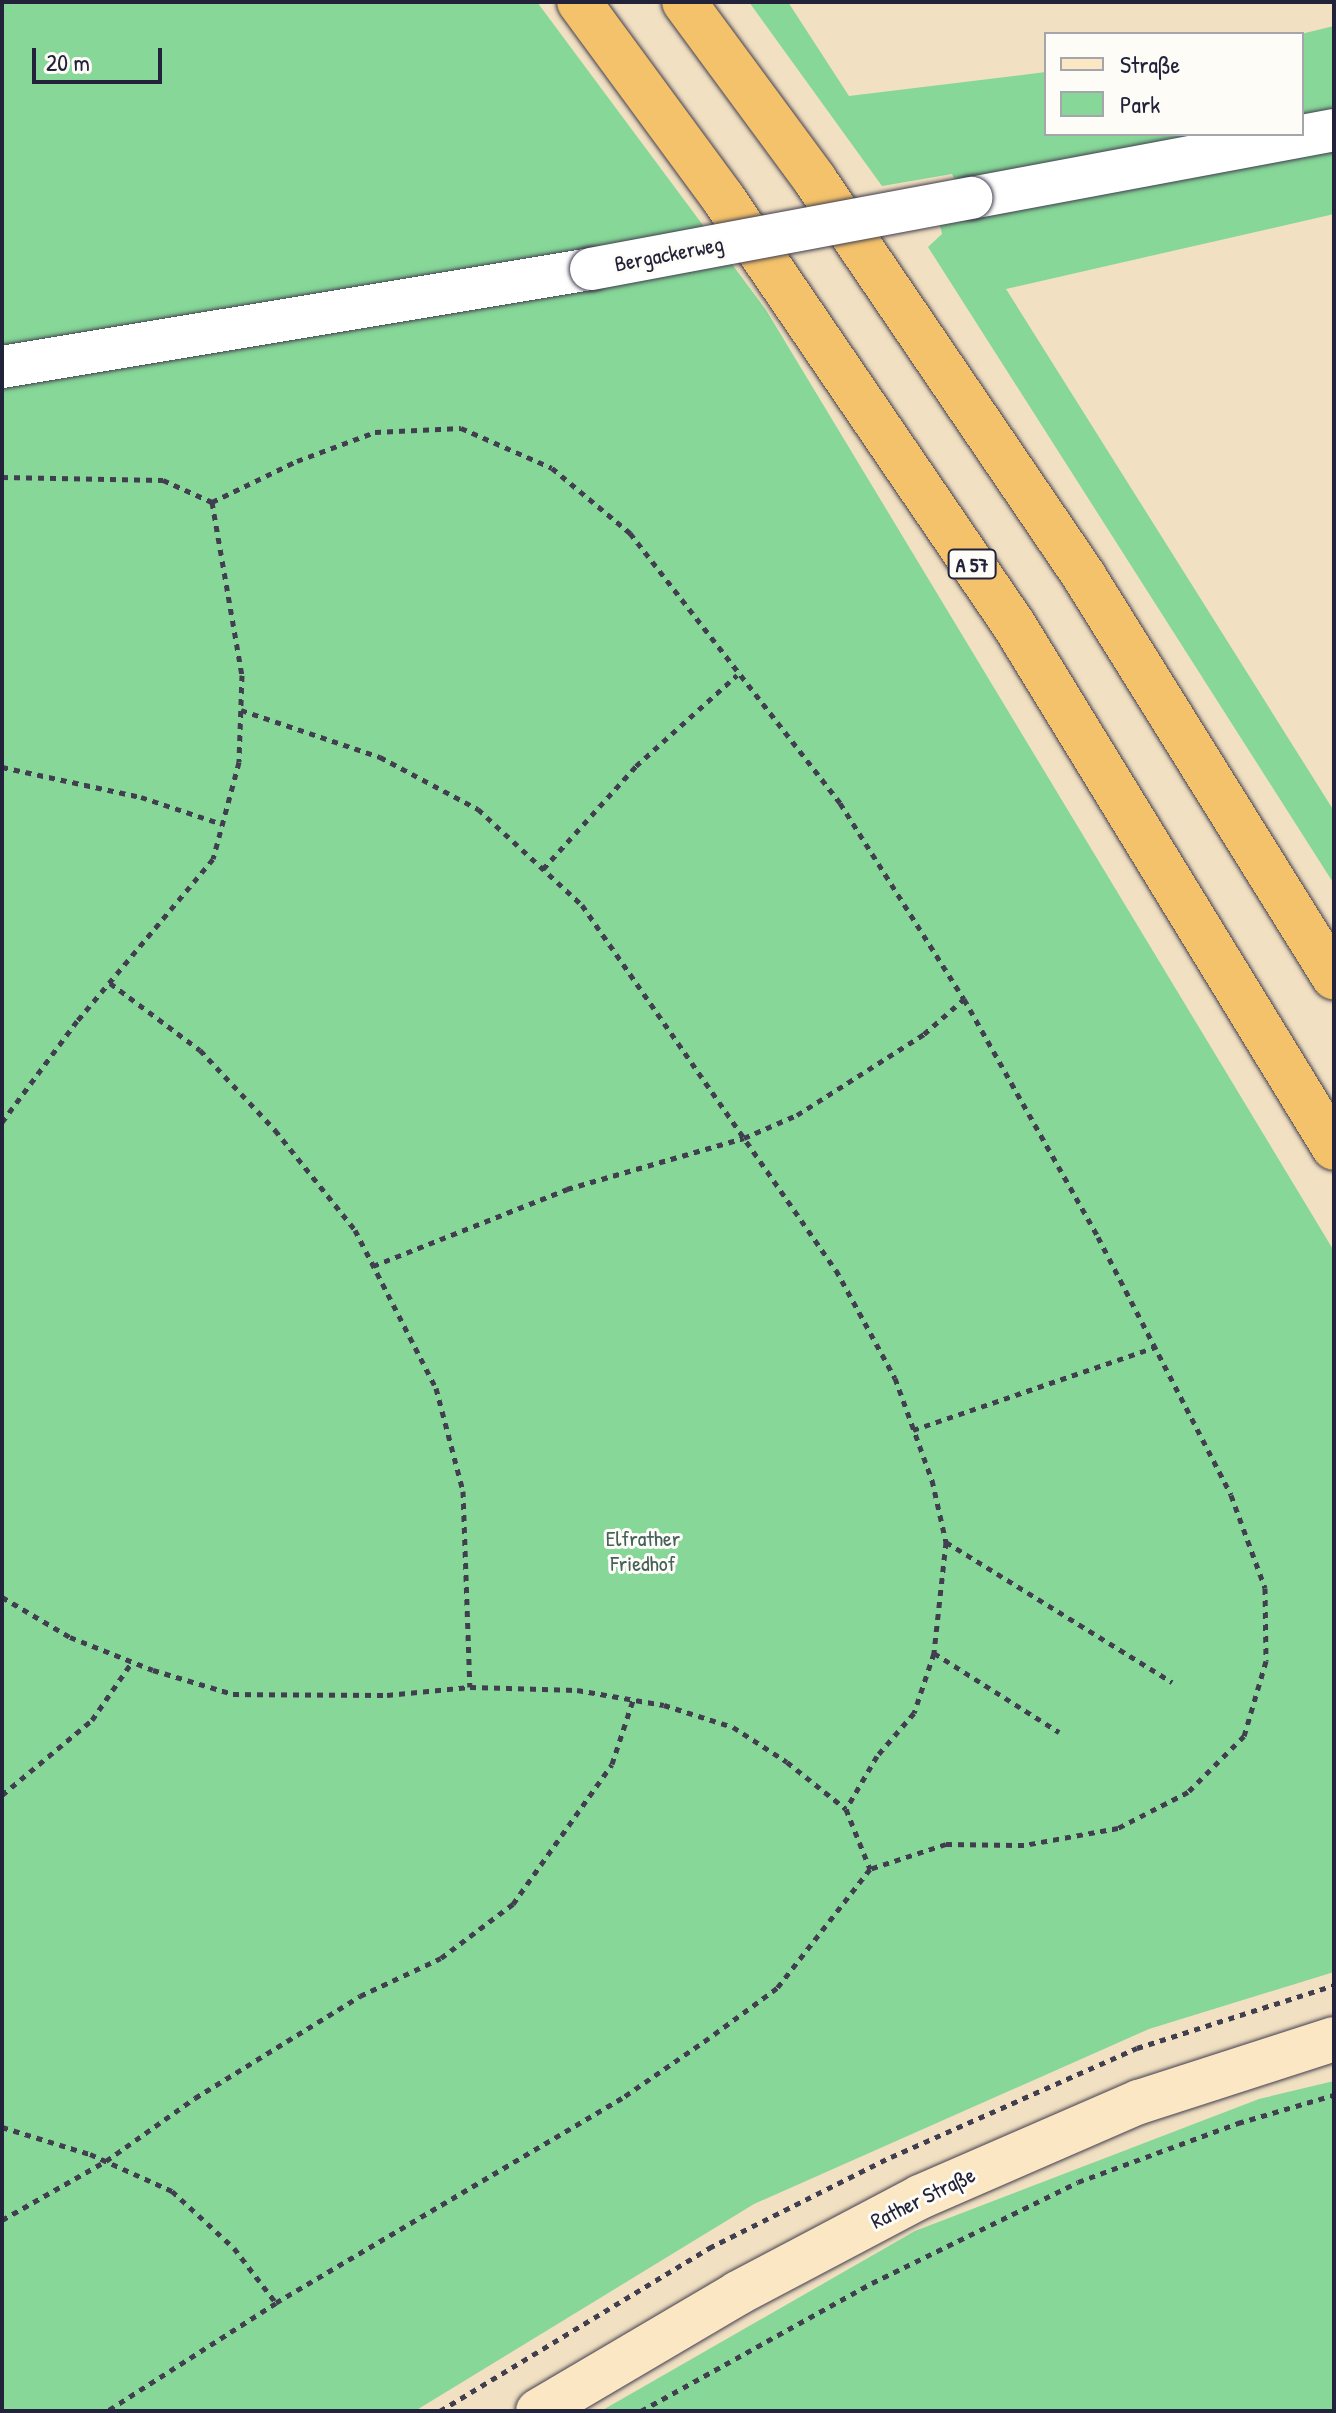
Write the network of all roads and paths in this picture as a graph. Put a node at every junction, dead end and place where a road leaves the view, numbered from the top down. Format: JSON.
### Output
{"nodes":[{"id":1,"x":579,"y":2,"type":"edge"},
{"id":2,"x":684,"y":2,"type":"edge"},
{"id":3,"x":1334,"y":130,"type":"edge"},
{"id":4,"x":1302,"y":136,"type":"edge"},
{"id":5,"x":1304,"y":136,"type":"edge"},
{"id":6,"x":2,"y":367,"type":"edge"},
{"id":7,"x":2,"y":477,"type":"edge"},
{"id":8,"x":212,"y":502,"type":"junction"},
{"id":9,"x":737,"y":675,"type":"junction"},
{"id":10,"x":241,"y":710,"type":"junction"},
{"id":11,"x":2,"y":767,"type":"edge"},
{"id":12,"x":222,"y":824,"type":"junction"},
{"id":13,"x":543,"y":869,"type":"junction"},
{"id":14,"x":1334,"y":978,"type":"edge"},
{"id":15,"x":110,"y":983,"type":"junction"},
{"id":16,"x":964,"y":999,"type":"junction"},
{"id":17,"x":2,"y":1122,"type":"edge"},
{"id":18,"x":744,"y":1138,"type":"junction"},
{"id":19,"x":1334,"y":1148,"type":"edge"},
{"id":20,"x":373,"y":1266,"type":"junction"},
{"id":21,"x":1156,"y":1347,"type":"junction"},
{"id":22,"x":913,"y":1430,"type":"junction"},
{"id":23,"x":946,"y":1542,"type":"junction"},
{"id":24,"x":2,"y":1597,"type":"edge"},
{"id":25,"x":934,"y":1653,"type":"junction"},
{"id":26,"x":132,"y":1662,"type":"junction"},
{"id":27,"x":1172,"y":1682,"type":"dead end"},
{"id":28,"x":470,"y":1687,"type":"junction"},
{"id":29,"x":633,"y":1700,"type":"junction"},
{"id":30,"x":1059,"y":1732,"type":"dead end"},
{"id":31,"x":2,"y":1795,"type":"edge"},
{"id":32,"x":846,"y":1809,"type":"junction"},
{"id":33,"x":870,"y":1869,"type":"junction"},
{"id":34,"x":1334,"y":2039,"type":"edge"},
{"id":35,"x":1334,"y":2095,"type":"edge"},
{"id":36,"x":2,"y":2127,"type":"edge"},
{"id":37,"x":106,"y":2161,"type":"junction"},
{"id":38,"x":2,"y":2220,"type":"edge"},
{"id":39,"x":276,"y":2303,"type":"junction"},
{"id":40,"x":107,"y":2411,"type":"edge"},
{"id":41,"x":538,"y":2411,"type":"edge"},
{"id":42,"x":641,"y":2411,"type":"edge"}],
"edges":[{"from":1,"to":19,"type":"highway","number":"A 57"},
{"from":2,"to":14,"type":"highway"},
{"from":3,"to":5,"type":"street","name":"Bergackerweg","bridge":true},
{"from":4,"to":6,"type":"street","name":"Bergackerweg","bridge":true},
{"from":7,"to":8,"type":"path"},
{"from":8,"to":9,"type":"path"},
{"from":8,"to":10,"type":"path"},
{"from":9,"to":13,"type":"path"},
{"from":9,"to":16,"type":"path"},
{"from":10,"to":12,"type":"path"},
{"from":10,"to":13,"type":"path"},
{"from":11,"to":12,"type":"path"},
{"from":12,"to":15,"type":"path"},
{"from":13,"to":18,"type":"path"},
{"from":15,"to":17,"type":"path"},
{"from":15,"to":20,"type":"path"},
{"from":16,"to":18,"type":"path"},
{"from":16,"to":21,"type":"path"},
{"from":18,"to":20,"type":"path"},
{"from":18,"to":22,"type":"path"},
{"from":20,"to":28,"type":"path"},
{"from":21,"to":22,"type":"path"},
{"from":21,"to":33,"type":"path"},
{"from":22,"to":23,"type":"path"},
{"from":23,"to":25,"type":"path"},
{"from":23,"to":27,"type":"path"},
{"from":24,"to":26,"type":"path"},
{"from":25,"to":30,"type":"path"},
{"from":25,"to":32,"type":"path"},
{"from":26,"to":28,"type":"path"},
{"from":26,"to":31,"type":"path"},
{"from":28,"to":29,"type":"path"},
{"from":29,"to":32,"type":"path"},
{"from":29,"to":37,"type":"path"},
{"from":32,"to":33,"type":"path"},
{"from":33,"to":39,"type":"path"},
{"from":34,"to":41,"type":"main road","name":"Rather Straße"},
{"from":35,"to":42,"type":"path"},
{"from":36,"to":37,"type":"path"},
{"from":37,"to":38,"type":"path"},
{"from":37,"to":39,"type":"path"},
{"from":39,"to":40,"type":"path"}]}
